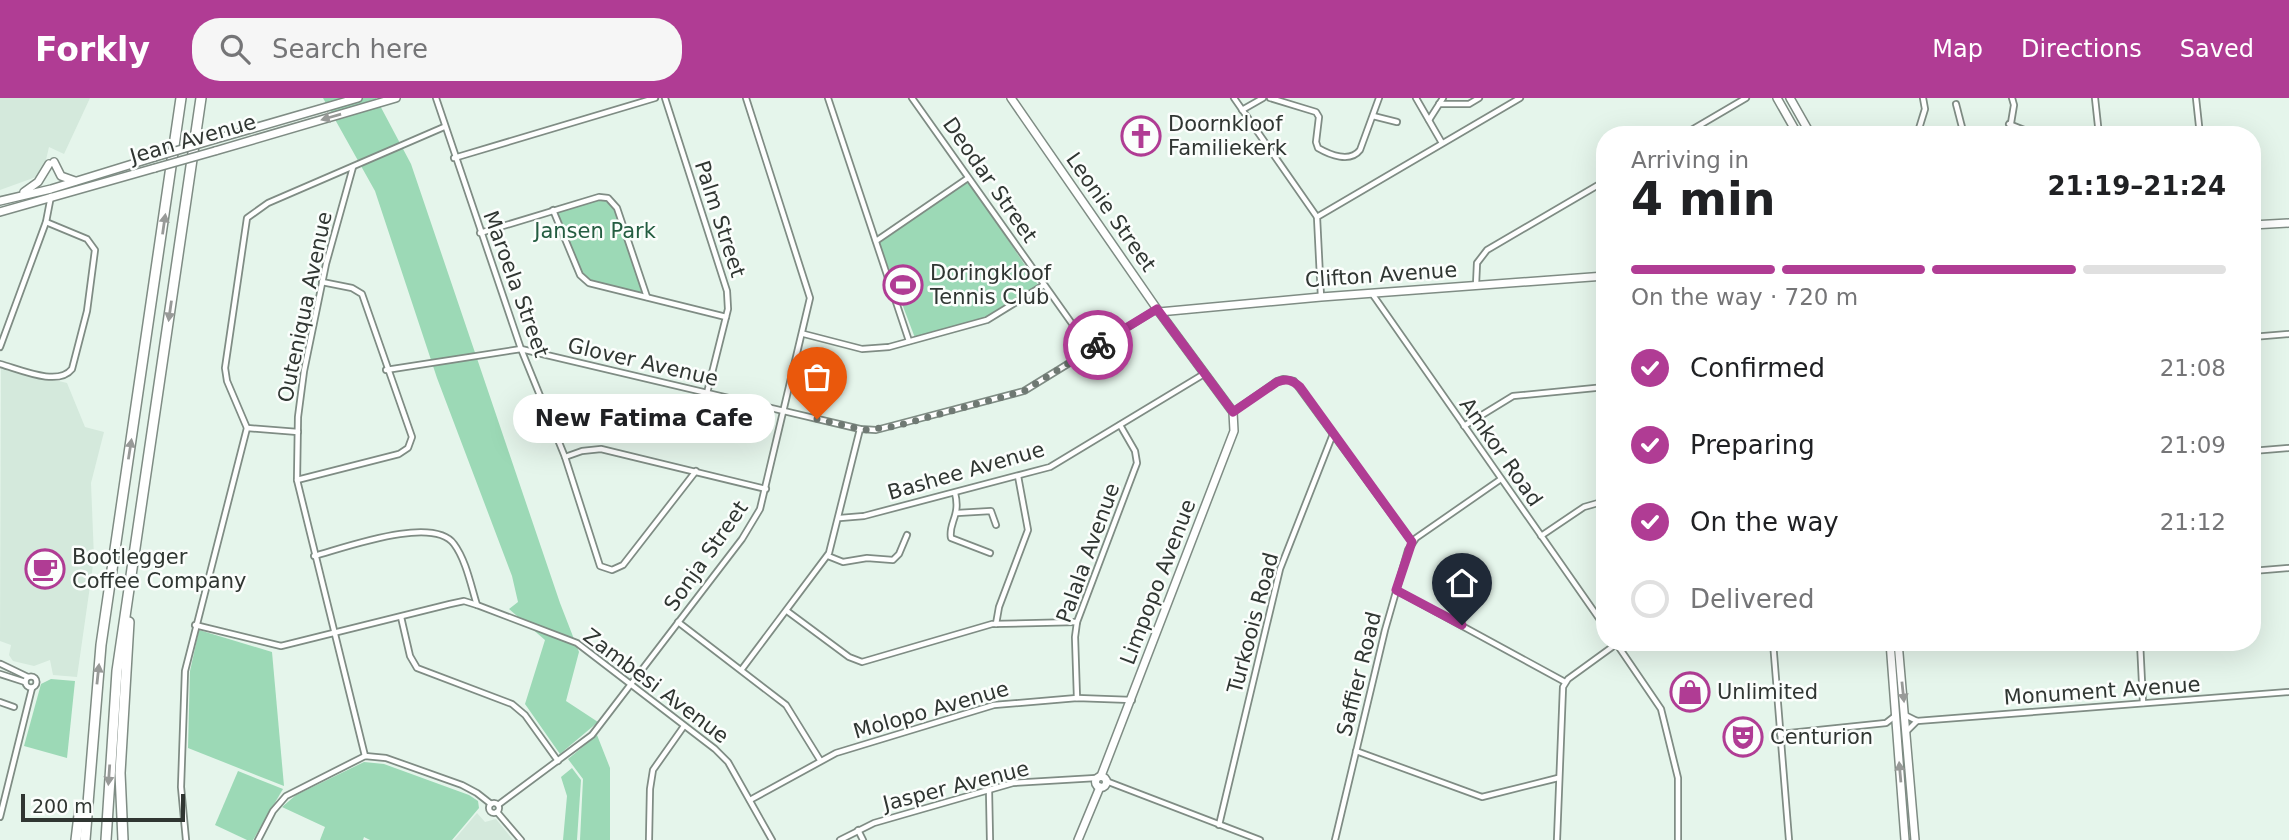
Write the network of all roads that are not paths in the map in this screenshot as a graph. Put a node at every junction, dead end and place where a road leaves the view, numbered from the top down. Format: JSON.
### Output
{"nodes":[{"id":1,"x":181,"y":98,"type":"edge"},
{"id":2,"x":201,"y":98,"type":"edge"},
{"id":3,"x":358,"y":98,"type":"edge"},
{"id":4,"x":396,"y":98,"type":"edge"},
{"id":5,"x":436,"y":98,"type":"edge"},
{"id":6,"x":655,"y":98,"type":"edge"},
{"id":7,"x":665,"y":98,"type":"edge"},
{"id":8,"x":746,"y":98,"type":"edge"},
{"id":9,"x":828,"y":98,"type":"edge"},
{"id":10,"x":912,"y":98,"type":"edge"},
{"id":11,"x":1011,"y":98,"type":"edge"},
{"id":12,"x":1234,"y":98,"type":"edge"},
{"id":13,"x":1263,"y":98,"type":"edge"},
{"id":14,"x":1270,"y":98,"type":"edge"},
{"id":15,"x":1378,"y":98,"type":"edge"},
{"id":16,"x":1416,"y":98,"type":"edge"},
{"id":17,"x":1443,"y":98,"type":"edge"},
{"id":18,"x":1479,"y":98,"type":"edge"},
{"id":19,"x":1519,"y":98,"type":"edge"},
{"id":20,"x":1746,"y":98,"type":"edge"},
{"id":21,"x":1777,"y":98,"type":"edge"},
{"id":22,"x":1790,"y":98,"type":"edge"},
{"id":23,"x":1923,"y":98,"type":"edge"},
{"id":24,"x":2012,"y":98,"type":"edge"},
{"id":25,"x":2095,"y":98,"type":"edge"},
{"id":26,"x":2196,"y":98,"type":"edge"},
{"id":27,"x":1439,"y":104,"type":"junction"},
{"id":28,"x":1956,"y":104,"type":"dead end"},
{"id":29,"x":1242,"y":110,"type":"junction"},
{"id":30,"x":1373,"y":116,"type":"junction"},
{"id":31,"x":1429,"y":120,"type":"junction"},
{"id":32,"x":1397,"y":122,"type":"dead end"},
{"id":33,"x":2009,"y":124,"type":"joint"},
{"id":34,"x":1698,"y":126,"type":"edge"},
{"id":35,"x":1793,"y":126,"type":"edge"},
{"id":36,"x":1806,"y":126,"type":"edge"},
{"id":37,"x":1919,"y":126,"type":"edge"},
{"id":38,"x":1962,"y":126,"type":"edge"},
{"id":39,"x":2014,"y":126,"type":"edge"},
{"id":40,"x":2098,"y":126,"type":"edge"},
{"id":41,"x":2199,"y":126,"type":"edge"},
{"id":42,"x":444,"y":127,"type":"junction"},
{"id":43,"x":1442,"y":143,"type":"junction"},
{"id":44,"x":454,"y":158,"type":"junction"},
{"id":45,"x":353,"y":167,"type":"junction"},
{"id":46,"x":968,"y":178,"type":"junction"},
{"id":47,"x":75,"y":181,"type":"junction"},
{"id":48,"x":1596,"y":186,"type":"edge"},
{"id":49,"x":51,"y":193,"type":"junction"},
{"id":50,"x":14,"y":197,"type":"junction"},
{"id":51,"x":0,"y":201,"type":"edge"},
{"id":52,"x":553,"y":210,"type":"junction"},
{"id":53,"x":2,"y":212,"type":"edge"},
{"id":54,"x":1317,"y":217,"type":"junction"},
{"id":55,"x":46,"y":222,"type":"junction"},
{"id":56,"x":2289,"y":223,"type":"edge"},
{"id":57,"x":2261,"y":225,"type":"edge"},
{"id":58,"x":480,"y":233,"type":"junction"},
{"id":59,"x":876,"y":241,"type":"junction"},
{"id":60,"x":1596,"y":277,"type":"edge"},
{"id":61,"x":322,"y":282,"type":"junction"},
{"id":62,"x":1044,"y":285,"type":"junction"},
{"id":63,"x":1476,"y":285,"type":"junction"},
{"id":64,"x":1373,"y":295,"type":"junction"},
{"id":65,"x":1321,"y":297,"type":"junction"},
{"id":66,"x":648,"y":298,"type":"junction"},
{"id":67,"x":1177,"y":309,"type":"junction"},
{"id":68,"x":1158,"y":311,"type":"junction"},
{"id":69,"x":726,"y":317,"type":"junction"},
{"id":70,"x":1171,"y":328,"type":"junction"},
{"id":71,"x":803,"y":334,"type":"junction"},
{"id":72,"x":2289,"y":334,"type":"edge"},
{"id":73,"x":2261,"y":336,"type":"edge"},
{"id":74,"x":909,"y":341,"type":"junction"},
{"id":75,"x":0,"y":348,"type":"edge"},
{"id":76,"x":521,"y":349,"type":"junction"},
{"id":77,"x":1090,"y":349,"type":"junction"},
{"id":78,"x":0,"y":364,"type":"edge"},
{"id":79,"x":386,"y":370,"type":"junction"},
{"id":80,"x":1204,"y":374,"type":"junction"},
{"id":81,"x":1596,"y":388,"type":"edge"},
{"id":82,"x":707,"y":393,"type":"junction"},
{"id":83,"x":784,"y":412,"type":"junction"},
{"id":84,"x":1233,"y":412,"type":"junction"},
{"id":85,"x":1120,"y":425,"type":"junction"},
{"id":86,"x":1464,"y":426,"type":"junction"},
{"id":87,"x":247,"y":428,"type":"junction"},
{"id":88,"x":860,"y":429,"type":"junction"},
{"id":89,"x":298,"y":432,"type":"junction"},
{"id":90,"x":1333,"y":434,"type":"junction"},
{"id":91,"x":2289,"y":448,"type":"edge"},
{"id":92,"x":2261,"y":450,"type":"edge"},
{"id":93,"x":565,"y":457,"type":"junction"},
{"id":94,"x":696,"y":471,"type":"junction"},
{"id":95,"x":1018,"y":476,"type":"junction"},
{"id":96,"x":1501,"y":479,"type":"junction"},
{"id":97,"x":297,"y":480,"type":"junction"},
{"id":98,"x":766,"y":488,"type":"junction"},
{"id":99,"x":954,"y":493,"type":"junction"},
{"id":100,"x":1596,"y":504,"type":"edge"},
{"id":101,"x":957,"y":513,"type":"junction"},
{"id":102,"x":839,"y":518,"type":"junction"},
{"id":103,"x":996,"y":525,"type":"dead end"},
{"id":104,"x":907,"y":535,"type":"dead end"},
{"id":105,"x":1541,"y":536,"type":"junction"},
{"id":106,"x":1412,"y":542,"type":"junction"},
{"id":107,"x":990,"y":553,"type":"dead end"},
{"id":108,"x":314,"y":556,"type":"junction"},
{"id":109,"x":828,"y":556,"type":"junction"},
{"id":110,"x":133,"y":561,"type":"junction"},
{"id":111,"x":2289,"y":568,"type":"edge"},
{"id":112,"x":2261,"y":570,"type":"edge"},
{"id":113,"x":1396,"y":590,"type":"junction"},
{"id":114,"x":477,"y":605,"type":"junction"},
{"id":115,"x":787,"y":611,"type":"junction"},
{"id":116,"x":1596,"y":614,"type":"edge"},
{"id":117,"x":401,"y":617,"type":"junction"},
{"id":118,"x":678,"y":622,"type":"junction"},
{"id":119,"x":1077,"y":622,"type":"junction"},
{"id":120,"x":996,"y":624,"type":"junction"},
{"id":121,"x":195,"y":625,"type":"junction"},
{"id":122,"x":334,"y":633,"type":"junction"},
{"id":123,"x":1606,"y":651,"type":"edge"},
{"id":124,"x":1622,"y":651,"type":"edge"},
{"id":125,"x":1774,"y":651,"type":"edge"},
{"id":126,"x":1891,"y":651,"type":"edge"},
{"id":127,"x":1899,"y":651,"type":"edge"},
{"id":128,"x":2140,"y":651,"type":"edge"},
{"id":129,"x":1,"y":662,"type":"edge"},
{"id":130,"x":742,"y":669,"type":"junction"},
{"id":131,"x":0,"y":672,"type":"edge"},
{"id":132,"x":27,"y":680,"type":"junction"},
{"id":133,"x":1565,"y":682,"type":"junction"},
{"id":134,"x":631,"y":684,"type":"junction"},
{"id":135,"x":32,"y":688,"type":"junction"},
{"id":136,"x":2289,"y":692,"type":"edge"},
{"id":137,"x":1077,"y":698,"type":"junction"},
{"id":138,"x":95,"y":700,"type":"junction"},
{"id":139,"x":1132,"y":700,"type":"junction"},
{"id":140,"x":0,"y":702,"type":"edge"},
{"id":141,"x":2143,"y":703,"type":"junction"},
{"id":142,"x":14,"y":706,"type":"dead end"},
{"id":143,"x":1905,"y":715,"type":"junction"},
{"id":144,"x":1895,"y":716,"type":"junction"},
{"id":145,"x":1917,"y":721,"type":"junction"},
{"id":146,"x":1886,"y":723,"type":"junction"},
{"id":147,"x":684,"y":726,"type":"junction"},
{"id":148,"x":1896,"y":728,"type":"junction"},
{"id":149,"x":1907,"y":731,"type":"junction"},
{"id":150,"x":1780,"y":734,"type":"junction"},
{"id":151,"x":1356,"y":751,"type":"junction"},
{"id":152,"x":365,"y":756,"type":"junction"},
{"id":153,"x":821,"y":760,"type":"junction"},
{"id":154,"x":558,"y":761,"type":"junction"},
{"id":155,"x":1559,"y":778,"type":"junction"},
{"id":156,"x":1101,"y":781,"type":"junction"},
{"id":157,"x":989,"y":790,"type":"junction"},
{"id":158,"x":750,"y":800,"type":"junction"},
{"id":159,"x":491,"y":804,"type":"junction"},
{"id":160,"x":498,"y":805,"type":"junction"},
{"id":161,"x":497,"y":812,"type":"junction"},
{"id":162,"x":0,"y":817,"type":"edge"},
{"id":163,"x":1219,"y":825,"type":"junction"},
{"id":164,"x":858,"y":830,"type":"junction"},
{"id":165,"x":76,"y":840,"type":"edge"},
{"id":166,"x":85,"y":840,"type":"edge"},
{"id":167,"x":107,"y":840,"type":"edge"},
{"id":168,"x":124,"y":840,"type":"edge"},
{"id":169,"x":186,"y":840,"type":"edge"},
{"id":170,"x":258,"y":840,"type":"edge"},
{"id":171,"x":521,"y":840,"type":"edge"},
{"id":172,"x":649,"y":840,"type":"edge"},
{"id":173,"x":772,"y":840,"type":"edge"},
{"id":174,"x":839,"y":840,"type":"edge"},
{"id":175,"x":863,"y":840,"type":"edge"},
{"id":176,"x":990,"y":840,"type":"edge"},
{"id":177,"x":1078,"y":840,"type":"edge"},
{"id":178,"x":1261,"y":840,"type":"edge"},
{"id":179,"x":1335,"y":840,"type":"edge"},
{"id":180,"x":1557,"y":840,"type":"edge"},
{"id":181,"x":1678,"y":840,"type":"edge"},
{"id":182,"x":1789,"y":840,"type":"edge"},
{"id":183,"x":1905,"y":840,"type":"edge"},
{"id":184,"x":1915,"y":840,"type":"edge"}],
"edges":[{"from":138,"to":1,"type":"highway","one_way":true},
{"from":2,"to":110,"type":"highway","one_way":true},
{"from":3,"to":47,"type":"main road","name":"Jean Avenue","bridge":true},
{"from":4,"to":49,"type":"main road","name":"Jean Avenue","one_way":true,"bridge":true},
{"from":5,"to":42,"type":"street","name":"Maroela Street"},
{"from":6,"to":44,"type":"street"},
{"from":7,"to":69,"type":"street","name":"Palm Street"},
{"from":8,"to":71,"type":"street","name":"Sonja Street"},
{"from":9,"to":59,"type":"street"},
{"from":10,"to":46,"type":"street","name":"Deodar Street"},
{"from":11,"to":68,"type":"main road","name":"Leonie Street"},
{"from":12,"to":29,"type":"street"},
{"from":13,"to":29,"type":"street"},
{"from":14,"to":30,"type":"street"},
{"from":15,"to":30,"type":"street"},
{"from":16,"to":31,"type":"street"},
{"from":17,"to":27,"type":"street"},
{"from":18,"to":27,"type":"street"},
{"from":19,"to":43,"type":"street"},
{"from":20,"to":34,"type":"street"},
{"from":21,"to":35,"type":"main road"},
{"from":22,"to":36,"type":"main road"},
{"from":23,"to":37,"type":"street"},
{"from":24,"to":33,"type":"street"},
{"from":25,"to":40,"type":"street"},
{"from":26,"to":41,"type":"street"},
{"from":27,"to":31,"type":"street"},
{"from":28,"to":38,"type":"street"},
{"from":29,"to":54,"type":"street"},
{"from":30,"to":32,"type":"street"},
{"from":31,"to":43,"type":"street"},
{"from":33,"to":39,"type":"street"},
{"from":42,"to":44,"type":"street","name":"Maroela Street"},
{"from":42,"to":45,"type":"street"},
{"from":43,"to":54,"type":"street"},
{"from":44,"to":58,"type":"street","name":"Maroela Street"},
{"from":45,"to":61,"type":"street","name":"Outeniqua Avenue"},
{"from":45,"to":87,"type":"street"},
{"from":46,"to":59,"type":"street"},
{"from":46,"to":62,"type":"street","name":"Deodar Street"},
{"from":47,"to":49,"type":"main road","name":"Jean Avenue"},
{"from":47,"to":50,"type":"main road"},
{"from":48,"to":63,"type":"street"},
{"from":49,"to":50,"type":"main road","name":"Jean Avenue"},
{"from":49,"to":53,"type":"main road","name":"Jean Avenue"},
{"from":49,"to":55,"type":"street"},
{"from":50,"to":51,"type":"main road","name":"Jean Avenue"},
{"from":52,"to":58,"type":"street"},
{"from":52,"to":66,"type":"street"},
{"from":52,"to":66,"type":"street"},
{"from":54,"to":65,"type":"street"},
{"from":55,"to":75,"type":"street"},
{"from":55,"to":78,"type":"street"},
{"from":56,"to":57,"type":"main road"},
{"from":58,"to":76,"type":"street","name":"Maroela Street"},
{"from":59,"to":74,"type":"street"},
{"from":60,"to":63,"type":"main road","name":"Clifton Avenue"},
{"from":61,"to":79,"type":"street"},
{"from":61,"to":89,"type":"street","name":"Outeniqua Avenue"},
{"from":62,"to":74,"type":"street"},
{"from":62,"to":77,"type":"street","name":"Deodar Street"},
{"from":63,"to":64,"type":"main road","name":"Clifton Avenue"},
{"from":64,"to":65,"type":"main road","name":"Clifton Avenue"},
{"from":64,"to":86,"type":"street","name":"Amkor Road"},
{"from":65,"to":67,"type":"main road","name":"Clifton Avenue"},
{"from":66,"to":69,"type":"street"},
{"from":67,"to":68,"type":"main road","name":"Clifton Avenue"},
{"from":67,"to":70,"type":"main road"},
{"from":68,"to":70,"type":"main road","name":"Leonie Street"},
{"from":68,"to":77,"type":"street","name":"Glover Avenue"},
{"from":69,"to":82,"type":"street","name":"Palm Street"},
{"from":70,"to":80,"type":"main road","name":"Leonie Street"},
{"from":71,"to":74,"type":"street"},
{"from":71,"to":83,"type":"street","name":"Sonja Street"},
{"from":72,"to":73,"type":"street"},
{"from":76,"to":79,"type":"street","name":"Glover Avenue"},
{"from":76,"to":82,"type":"street","name":"Glover Avenue"},
{"from":76,"to":93,"type":"street","name":"Maroela Street"},
{"from":77,"to":88,"type":"street","name":"Glover Avenue"},
{"from":79,"to":97,"type":"street"},
{"from":80,"to":84,"type":"main road","name":"Leonie Street"},
{"from":80,"to":85,"type":"street","name":"Bashee Avenue"},
{"from":81,"to":86,"type":"street"},
{"from":82,"to":83,"type":"street","name":"Glover Avenue"},
{"from":83,"to":88,"type":"street","name":"Glover Avenue"},
{"from":83,"to":98,"type":"street","name":"Sonja Street"},
{"from":84,"to":90,"type":"street"},
{"from":84,"to":139,"type":"main road","name":"Limpopo Avenue"},
{"from":85,"to":95,"type":"street","name":"Bashee Avenue"},
{"from":85,"to":119,"type":"street","name":"Palala Avenue"},
{"from":86,"to":96,"type":"street","name":"Amkor Road"},
{"from":87,"to":89,"type":"street"},
{"from":87,"to":121,"type":"street"},
{"from":88,"to":102,"type":"street"},
{"from":89,"to":97,"type":"street","name":"Outeniqua Avenue"},
{"from":90,"to":106,"type":"street"},
{"from":90,"to":163,"type":"street","name":"Turkoois Road"},
{"from":91,"to":92,"type":"street"},
{"from":93,"to":94,"type":"street"},
{"from":93,"to":94,"type":"street","name":"Maroela Street"},
{"from":94,"to":98,"type":"street"},
{"from":95,"to":99,"type":"street","name":"Bashee Avenue"},
{"from":95,"to":120,"type":"street"},
{"from":96,"to":105,"type":"street","name":"Amkor Road"},
{"from":96,"to":106,"type":"street"},
{"from":97,"to":108,"type":"street","name":"Outeniqua Avenue"},
{"from":98,"to":118,"type":"street","name":"Sonja Street"},
{"from":99,"to":101,"type":"street"},
{"from":99,"to":102,"type":"street","name":"Bashee Avenue"},
{"from":100,"to":105,"type":"street"},
{"from":101,"to":103,"type":"street"},
{"from":101,"to":107,"type":"street"},
{"from":102,"to":109,"type":"street"},
{"from":104,"to":109,"type":"street"},
{"from":105,"to":116,"type":"street","name":"Amkor Road"},
{"from":106,"to":113,"type":"street","name":"Saffier Road"},
{"from":108,"to":114,"type":"street"},
{"from":108,"to":122,"type":"street","name":"Outeniqua Avenue"},
{"from":109,"to":115,"type":"street"},
{"from":110,"to":167,"type":"highway","one_way":true},
{"from":110,"to":168,"type":"highway"},
{"from":111,"to":112,"type":"street"},
{"from":113,"to":133,"type":"street"},
{"from":113,"to":151,"type":"street","name":"Saffier Road"},
{"from":114,"to":117,"type":"street","name":"Zambesi Avenue"},
{"from":114,"to":134,"type":"street","name":"Zambesi Avenue"},
{"from":115,"to":120,"type":"street"},
{"from":115,"to":130,"type":"street"},
{"from":117,"to":122,"type":"street","name":"Zambesi Avenue"},
{"from":117,"to":154,"type":"street"},
{"from":118,"to":130,"type":"street"},
{"from":118,"to":134,"type":"street","name":"Sonja Street"},
{"from":119,"to":120,"type":"street"},
{"from":119,"to":137,"type":"street","name":"Palala Avenue"},
{"from":121,"to":122,"type":"street","name":"Zambesi Avenue"},
{"from":121,"to":169,"type":"street"},
{"from":122,"to":152,"type":"street","name":"Outeniqua Avenue"},
{"from":123,"to":133,"type":"street"},
{"from":124,"to":181,"type":"street"},
{"from":125,"to":150,"type":"street"},
{"from":126,"to":144,"type":"main road"},
{"from":127,"to":143,"type":"main road","one_way":true},
{"from":128,"to":141,"type":"street"},
{"from":129,"to":131,"type":"street"},
{"from":129,"to":132,"type":"street"},
{"from":130,"to":153,"type":"street"},
{"from":131,"to":132,"type":"street"},
{"from":132,"to":135,"type":"street"},
{"from":132,"to":135,"type":"street"},
{"from":133,"to":155,"type":"street"},
{"from":134,"to":147,"type":"street","name":"Zambesi Avenue"},
{"from":134,"to":154,"type":"street","name":"Sonja Street"},
{"from":135,"to":162,"type":"street"},
{"from":136,"to":141,"type":"street","name":"Monument Avenue"},
{"from":137,"to":139,"type":"street","name":"Molopo Avenue"},
{"from":137,"to":153,"type":"street","name":"Molopo Avenue"},
{"from":138,"to":165,"type":"highway"},
{"from":138,"to":166,"type":"highway"},
{"from":139,"to":156,"type":"main road","name":"Limpopo Avenue"},
{"from":140,"to":142,"type":"street"},
{"from":141,"to":145,"type":"street","name":"Monument Avenue"},
{"from":143,"to":145,"type":"street"},
{"from":143,"to":149,"type":"main road"},
{"from":144,"to":146,"type":"street"},
{"from":144,"to":148,"type":"main road"},
{"from":145,"to":149,"type":"street"},
{"from":146,"to":148,"type":"street"},
{"from":146,"to":150,"type":"street"},
{"from":147,"to":158,"type":"street","name":"Zambesi Avenue"},
{"from":147,"to":172,"type":"street"},
{"from":183,"to":148,"type":"main road","one_way":true},
{"from":149,"to":184,"type":"main road"},
{"from":150,"to":182,"type":"street"},
{"from":151,"to":155,"type":"street"},
{"from":151,"to":179,"type":"street","name":"Saffier Road"},
{"from":152,"to":159,"type":"street"},
{"from":152,"to":170,"type":"street"},
{"from":153,"to":158,"type":"street","name":"Molopo Avenue"},
{"from":154,"to":160,"type":"street","name":"Sonja Street"},
{"from":155,"to":180,"type":"street"},
{"from":156,"to":157,"type":"street","name":"Jasper Avenue"},
{"from":156,"to":163,"type":"street","name":"Jasper Avenue"},
{"from":156,"to":177,"type":"main road","name":"Limpopo Avenue"},
{"from":157,"to":164,"type":"street","name":"Jasper Avenue"},
{"from":157,"to":176,"type":"street"},
{"from":158,"to":173,"type":"street","name":"Zambesi Avenue"},
{"from":159,"to":160,"type":"street"},
{"from":159,"to":161,"type":"street"},
{"from":160,"to":161,"type":"street"},
{"from":161,"to":171,"type":"street"},
{"from":163,"to":178,"type":"street","name":"Jasper Avenue"},
{"from":164,"to":174,"type":"street","name":"Jasper Avenue"},
{"from":164,"to":175,"type":"street"}]}
